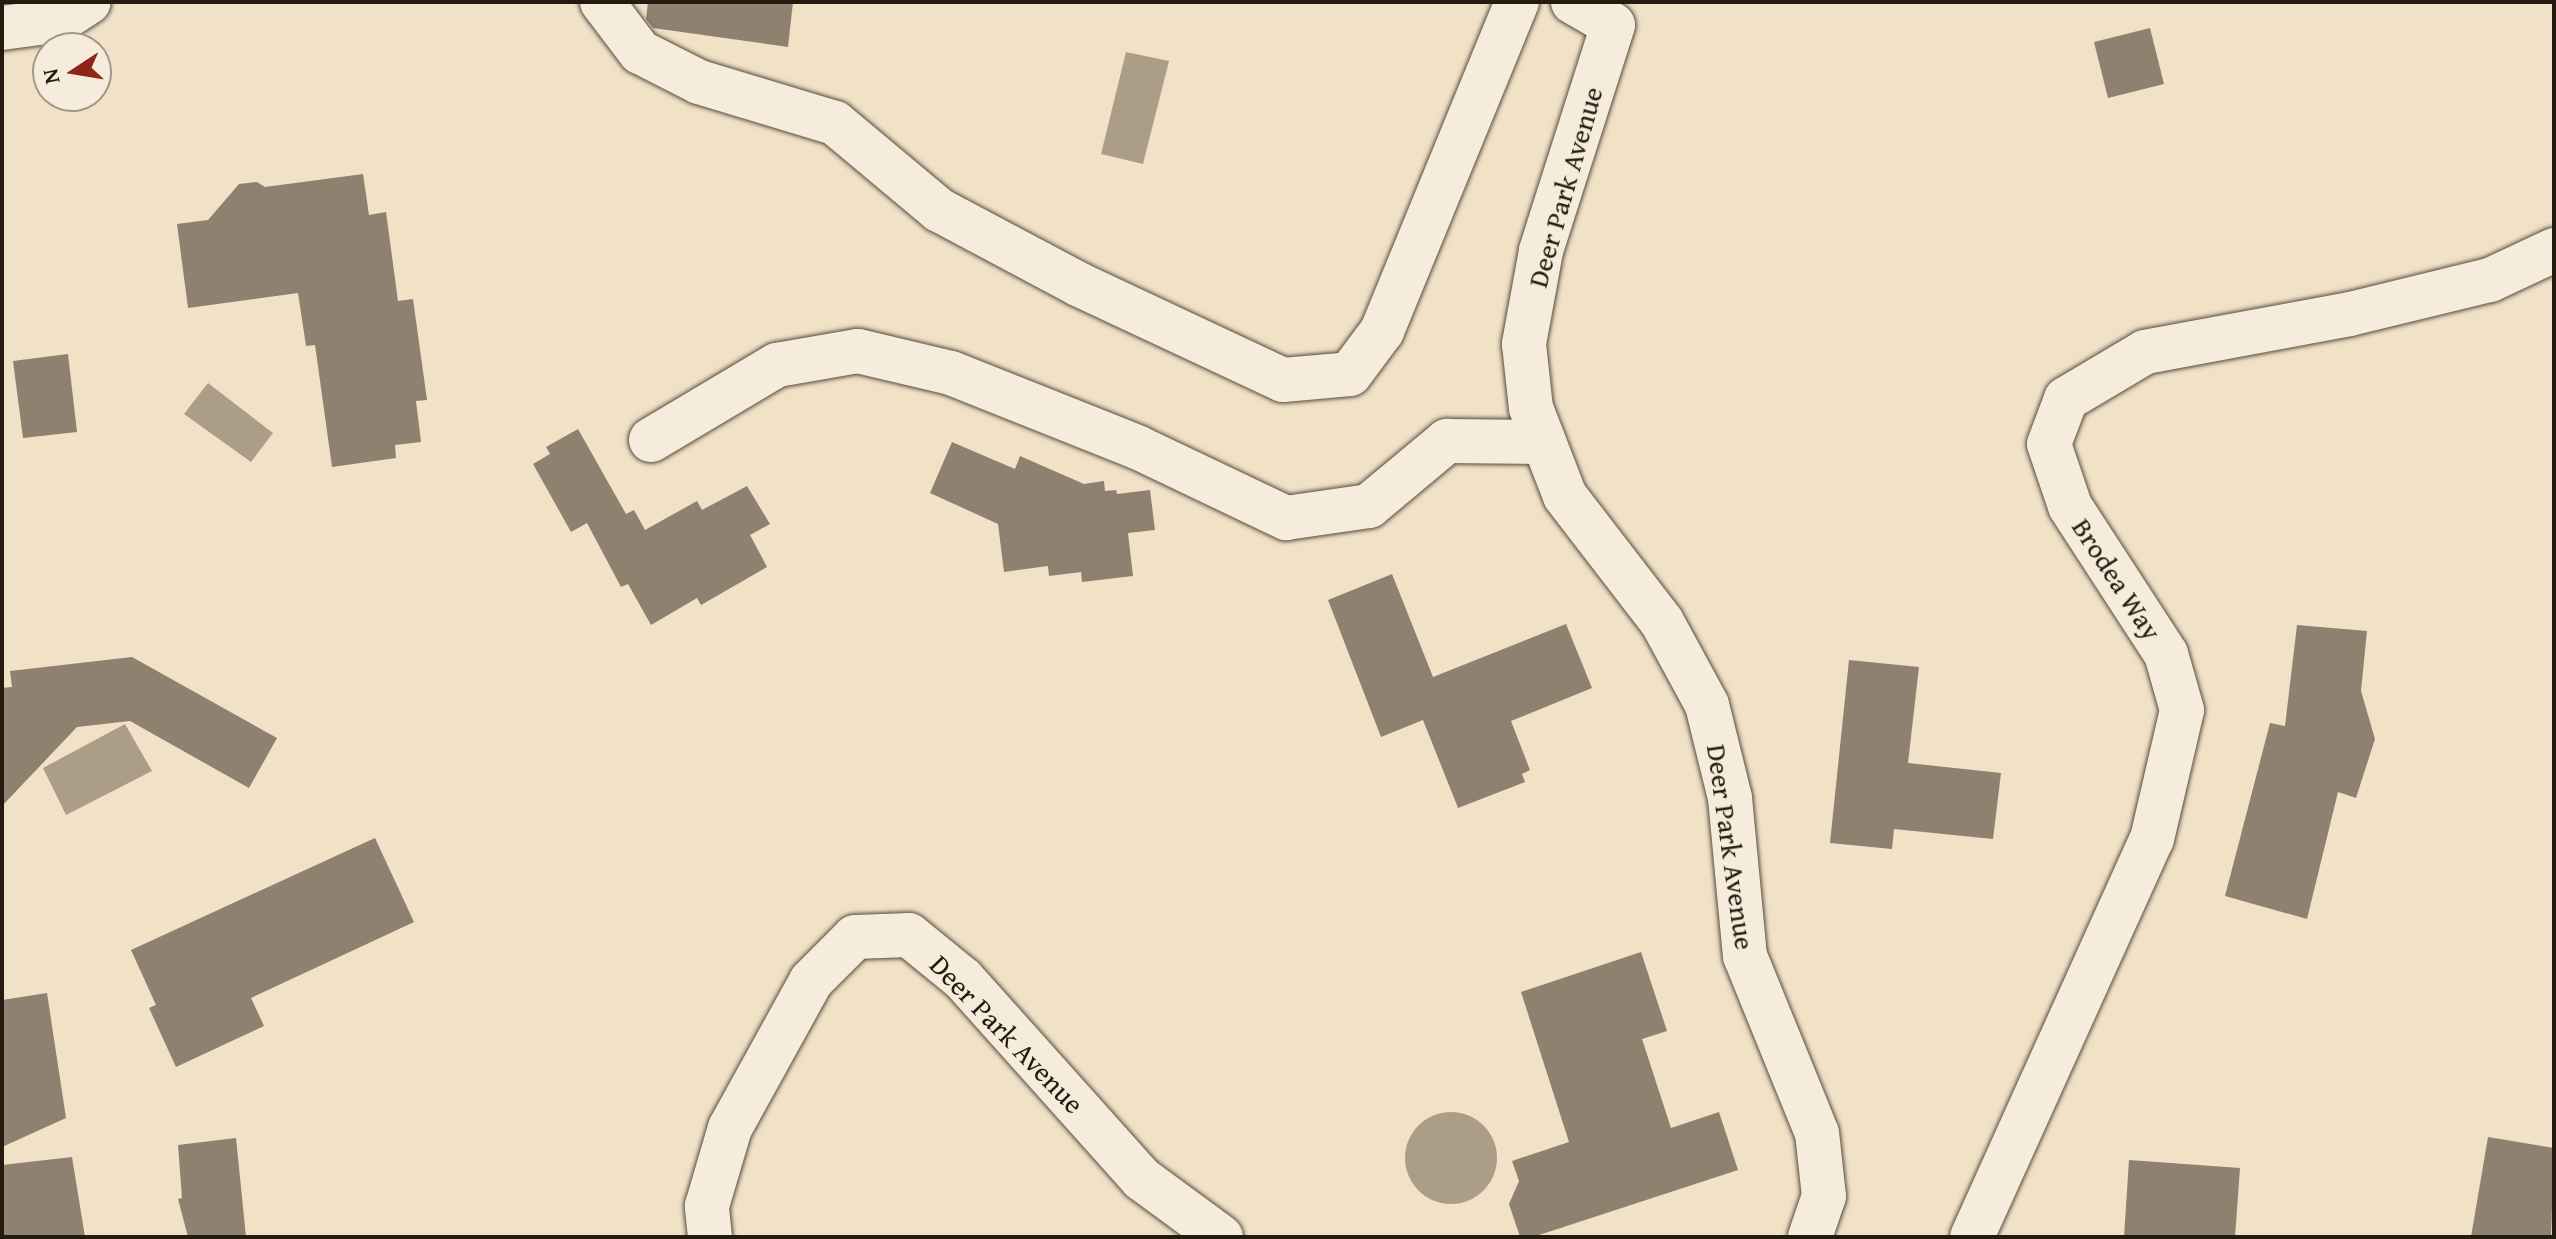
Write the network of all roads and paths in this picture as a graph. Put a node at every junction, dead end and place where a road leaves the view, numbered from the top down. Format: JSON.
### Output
{"nodes":[{"id":1,"x":89,"y":2,"type":"edge"},
{"id":2,"x":602,"y":2,"type":"edge"},
{"id":3,"x":1517,"y":2,"type":"edge"},
{"id":4,"x":1573,"y":2,"type":"edge"},
{"id":5,"x":1611,"y":14,"type":"edge"},
{"id":6,"x":2,"y":28,"type":"edge"},
{"id":7,"x":2554,"y":250,"type":"edge"},
{"id":8,"x":651,"y":440,"type":"dead end"},
{"id":9,"x":1544,"y":442,"type":"junction"},
{"id":10,"x":710,"y":1237,"type":"edge"},
{"id":11,"x":1221,"y":1237,"type":"edge"},
{"id":12,"x":1810,"y":1237,"type":"edge"},
{"id":13,"x":1972,"y":1237,"type":"edge"}],
"edges":[{"from":1,"to":6,"type":"street"},
{"from":2,"to":3,"type":"street"},
{"from":4,"to":5,"type":"street","name":"Deer Park Avenue"},
{"from":5,"to":9,"type":"street","name":"Deer Park Avenue"},
{"from":7,"to":13,"type":"street","name":"Brodea Way"},
{"from":8,"to":9,"type":"street"},
{"from":9,"to":12,"type":"street","name":"Deer Park Avenue"},
{"from":10,"to":11,"type":"street","name":"Deer Park Avenue"}]}
